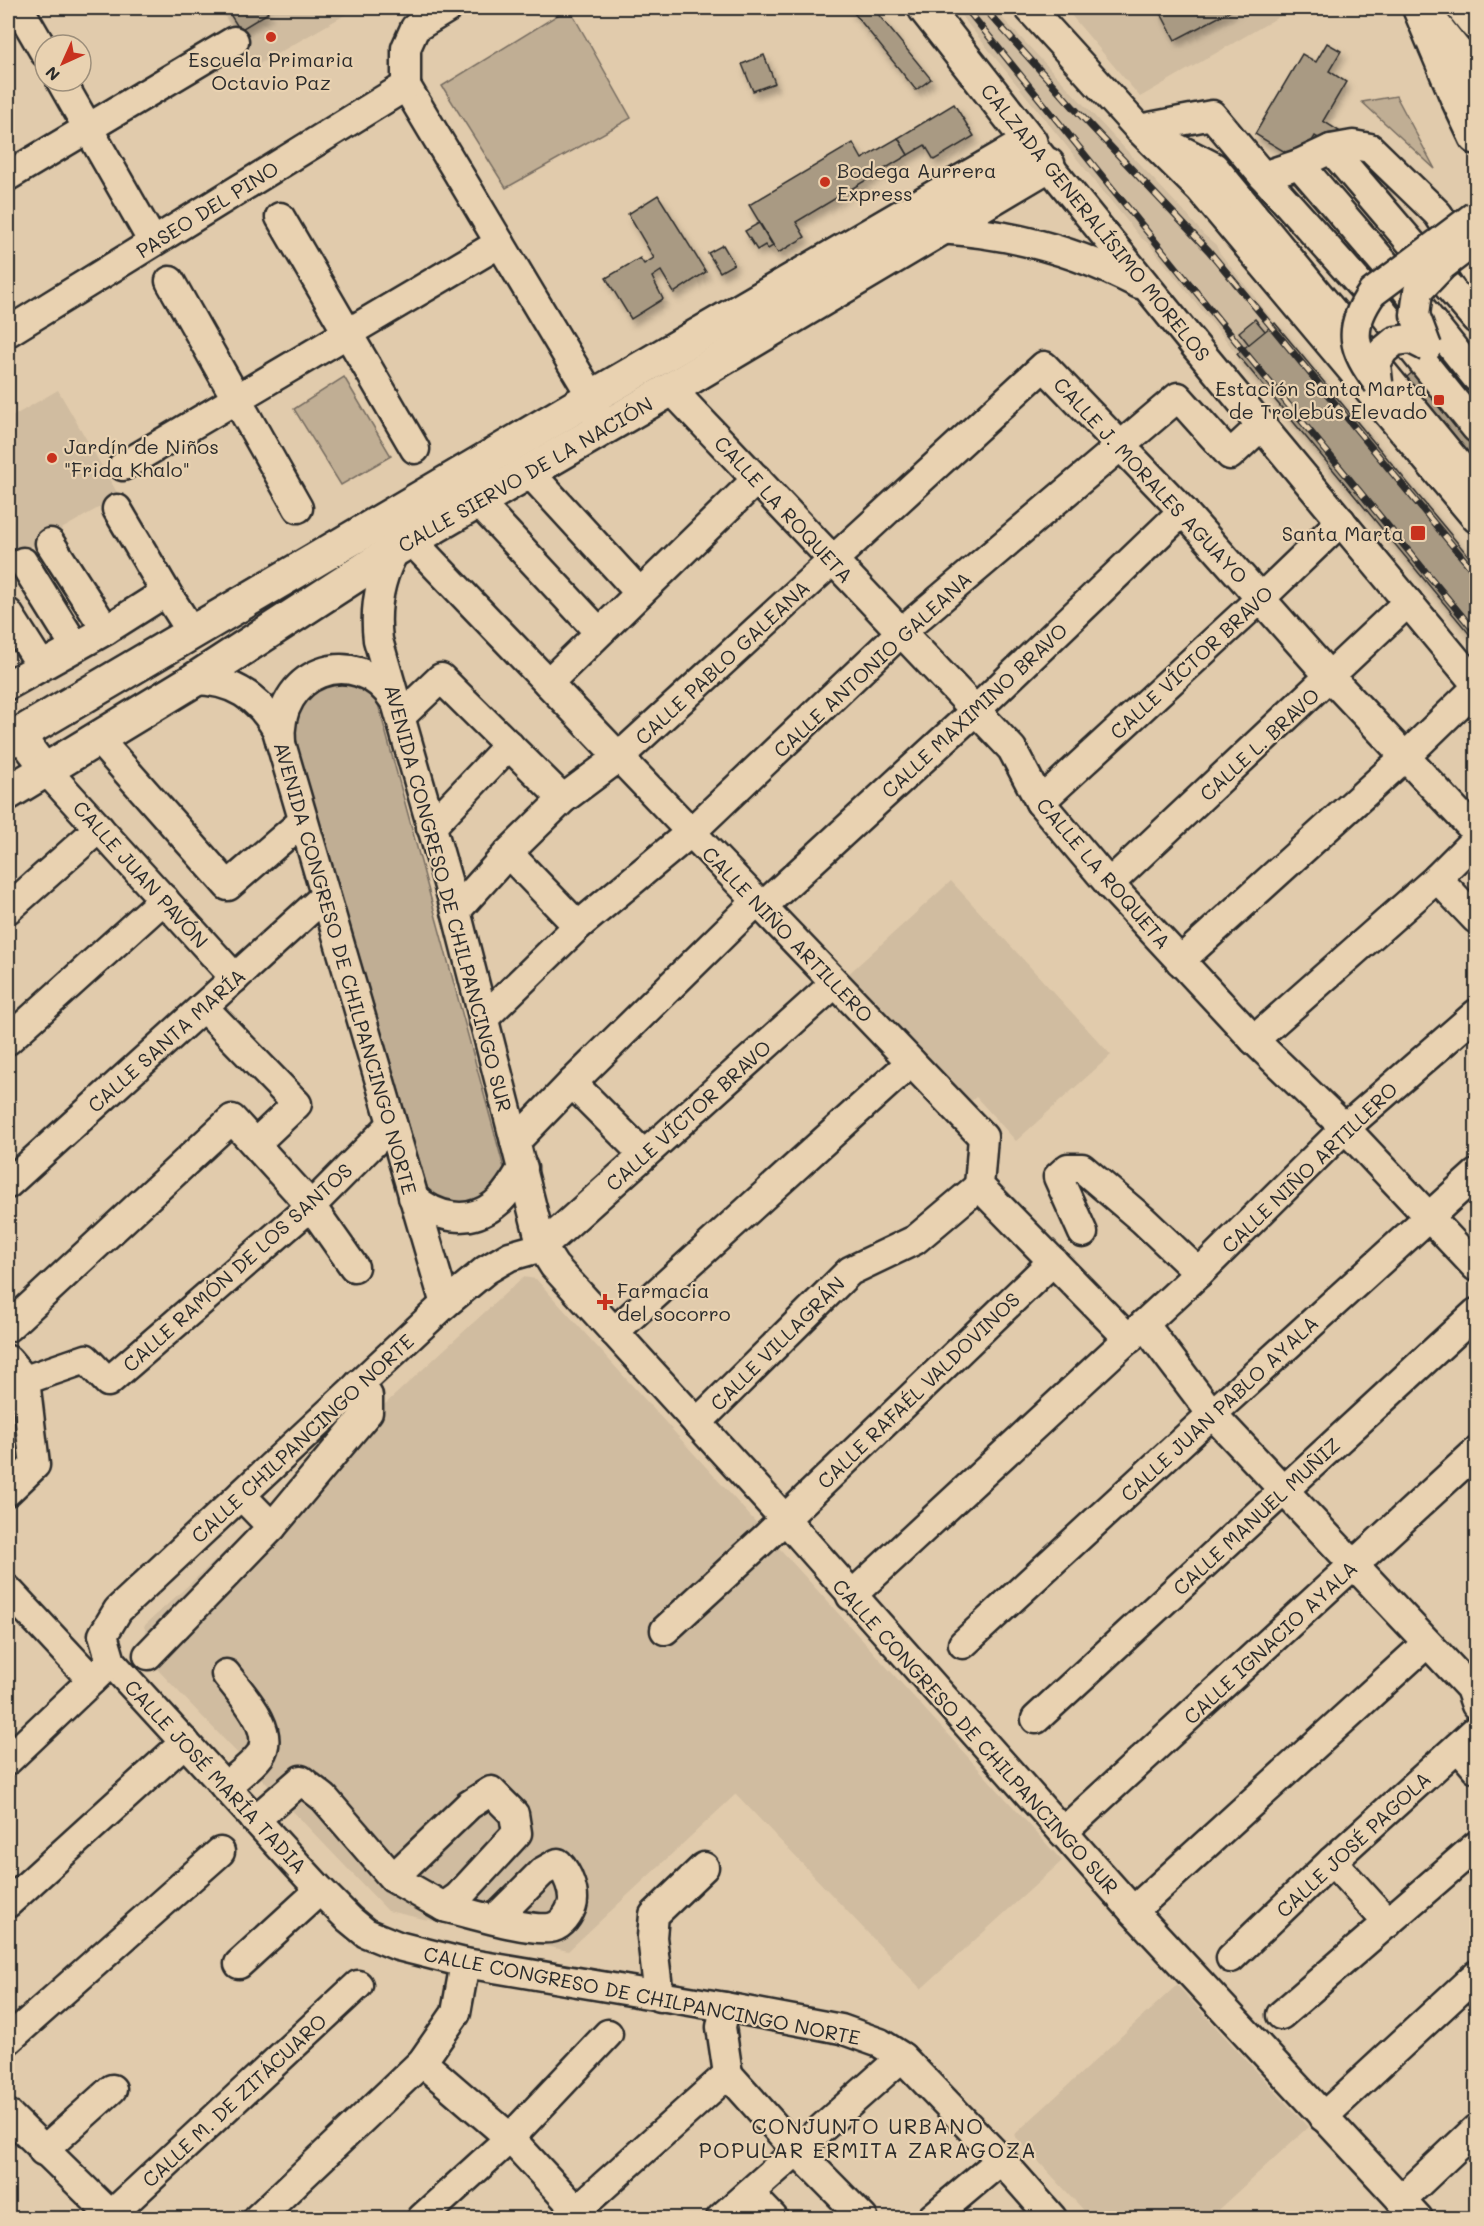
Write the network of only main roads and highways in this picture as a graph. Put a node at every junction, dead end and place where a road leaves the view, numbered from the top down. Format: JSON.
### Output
{"nodes":[{"id":1,"x":925,"y":8,"type":"edge"},
{"id":2,"x":1420,"y":8,"type":"edge"},
{"id":3,"x":1464,"y":8,"type":"edge"},
{"id":4,"x":1476,"y":23,"type":"edge"},
{"id":5,"x":1476,"y":71,"type":"edge"},
{"id":6,"x":1476,"y":137,"type":"edge"},
{"id":7,"x":1039,"y":153,"type":"junction"},
{"id":8,"x":13,"y":737,"type":"edge"},
{"id":9,"x":8,"y":793,"type":"edge"}],
"edges":[{"from":1,"to":7,"type":"main road","name":"CALZADA GENERALÍSIMO MORELOS"},
{"from":2,"to":5,"type":"main road"},
{"from":2,"to":6,"type":"main road"},
{"from":3,"to":4,"type":"main road"},
{"from":7,"to":8,"type":"main road","name":"CALLE SIERVO DE LA NACIÓN"},
{"from":7,"to":9,"type":"main road","name":"CALLE SIERVO DE LA NACIÓN"}]}
